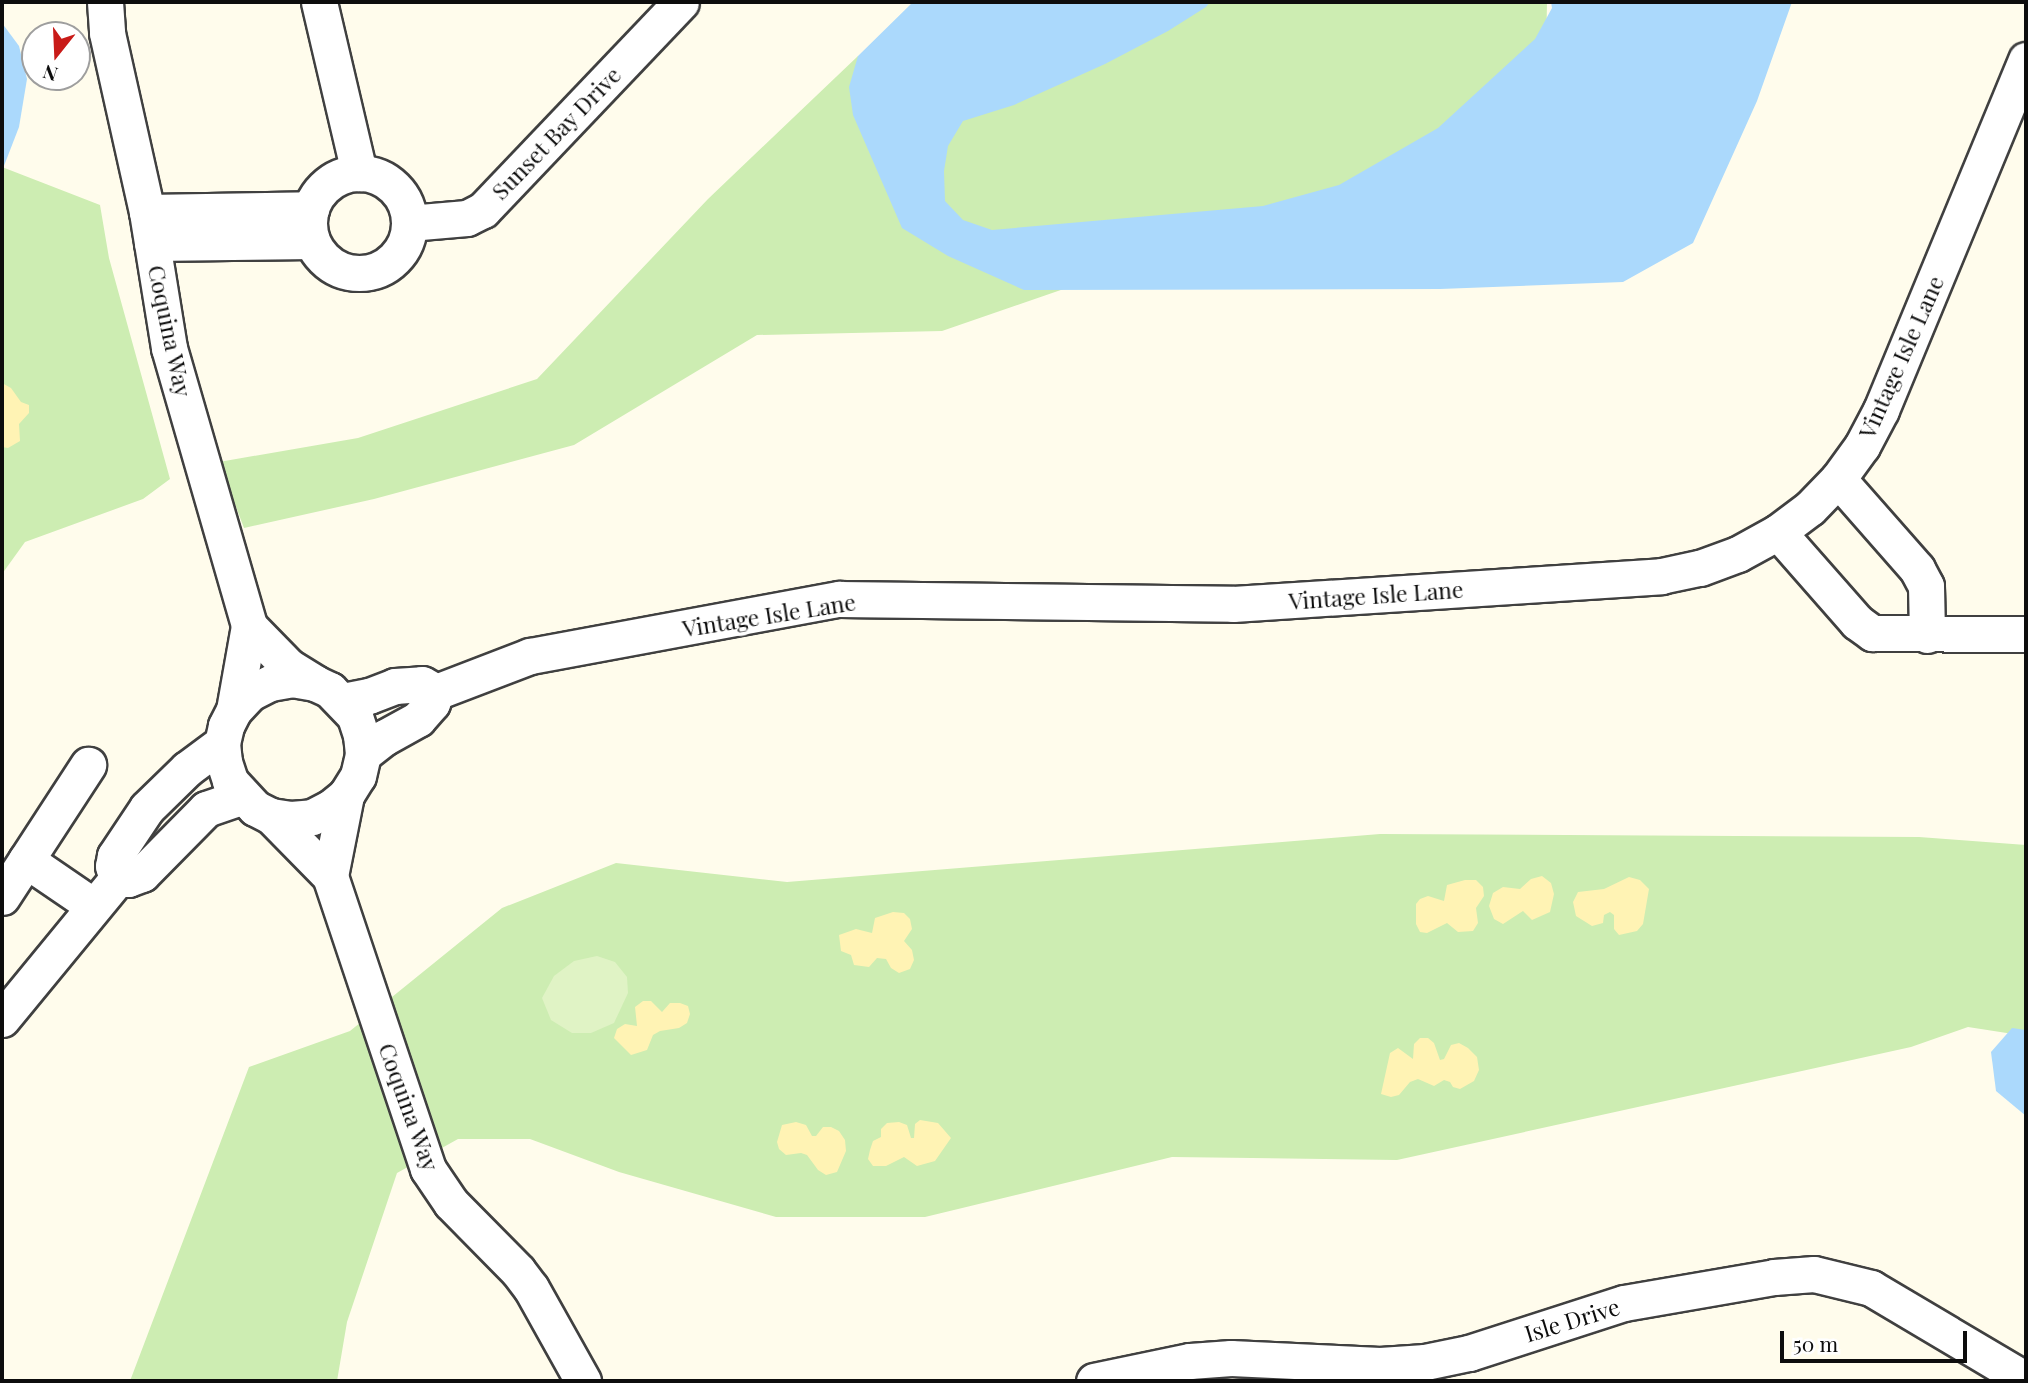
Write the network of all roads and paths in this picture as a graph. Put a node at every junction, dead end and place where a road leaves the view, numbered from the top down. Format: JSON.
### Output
{"nodes":[{"id":1,"x":92,"y":2,"type":"edge"},
{"id":2,"x":319,"y":2,"type":"edge"},
{"id":3,"x":681,"y":2,"type":"edge"},
{"id":4,"x":106,"y":17,"type":"edge"},
{"id":5,"x":2026,"y":60,"type":"edge"},
{"id":6,"x":359,"y":173,"type":"junction"},
{"id":7,"x":409,"y":223,"type":"junction"},
{"id":8,"x":311,"y":225,"type":"junction"},
{"id":9,"x":149,"y":228,"type":"junction"},
{"id":10,"x":1838,"y":479,"type":"junction"},
{"id":11,"x":1778,"y":532,"type":"junction"},
{"id":12,"x":249,"y":626,"type":"junction"},
{"id":13,"x":2026,"y":634,"type":"edge"},
{"id":14,"x":1927,"y":635,"type":"junction"},
{"id":15,"x":329,"y":692,"type":"junction"},
{"id":16,"x":436,"y":692,"type":"junction"},
{"id":17,"x":234,"y":710,"type":"junction"},
{"id":18,"x":222,"y":743,"type":"junction"},
{"id":19,"x":363,"y":754,"type":"junction"},
{"id":20,"x":88,"y":765,"type":"dead end"},
{"id":21,"x":346,"y":795,"type":"junction"},
{"id":22,"x":241,"y":797,"type":"junction"},
{"id":23,"x":271,"y":816,"type":"junction"},
{"id":24,"x":131,"y":833,"type":"junction"},
{"id":25,"x":159,"y":853,"type":"junction"},
{"id":26,"x":26,"y":860,"type":"junction"},
{"id":27,"x":330,"y":876,"type":"junction"},
{"id":28,"x":117,"y":878,"type":"junction"},
{"id":29,"x":2,"y":897,"type":"edge"},
{"id":30,"x":92,"y":905,"type":"junction"},
{"id":31,"x":2,"y":1019,"type":"edge"},
{"id":32,"x":2026,"y":1380,"type":"edge"},
{"id":33,"x":583,"y":1381,"type":"edge"},
{"id":34,"x":1094,"y":1381,"type":"edge"}],
"edges":[{"from":1,"to":4,"type":"street","name":"Coquina Way"},
{"from":2,"to":6,"type":"street"},
{"from":3,"to":7,"type":"street","name":"Sunset Bay Drive"},
{"from":4,"to":9,"type":"street","name":"Coquina Way"},
{"from":5,"to":10,"type":"street","name":"Vintage Isle Lane"},
{"from":6,"to":7,"type":"street"},
{"from":6,"to":8,"type":"street"},
{"from":7,"to":8,"type":"street"},
{"from":8,"to":9,"type":"street"},
{"from":9,"to":12,"type":"street","name":"Coquina Way"},
{"from":10,"to":11,"type":"street","name":"Vintage Isle Lane"},
{"from":10,"to":14,"type":"street"},
{"from":11,"to":14,"type":"street"},
{"from":11,"to":16,"type":"street","name":"Vintage Isle Lane"},
{"from":12,"to":15,"type":"street","name":"Coquina Way"},
{"from":12,"to":17,"type":"street","name":"Coquina Way"},
{"from":13,"to":14,"type":"street"},
{"from":15,"to":16,"type":"street"},
{"from":15,"to":17,"type":"street"},
{"from":15,"to":19,"type":"street"},
{"from":16,"to":19,"type":"street"},
{"from":17,"to":18,"type":"street"},
{"from":18,"to":22,"type":"street"},
{"from":18,"to":24,"type":"street"},
{"from":19,"to":21,"type":"street"},
{"from":20,"to":26,"type":"street"},
{"from":21,"to":23,"type":"street"},
{"from":21,"to":27,"type":"street","name":"Coquina Way"},
{"from":22,"to":23,"type":"street"},
{"from":22,"to":25,"type":"street"},
{"from":23,"to":27,"type":"street","name":"Coquina Way"},
{"from":24,"to":25,"type":"street"},
{"from":24,"to":28,"type":"street"},
{"from":25,"to":28,"type":"street"},
{"from":26,"to":29,"type":"street"},
{"from":26,"to":30,"type":"street"},
{"from":27,"to":33,"type":"street","name":"Coquina Way"},
{"from":28,"to":30,"type":"street"},
{"from":30,"to":31,"type":"street"},
{"from":32,"to":34,"type":"street","name":"Isle Drive"}]}
